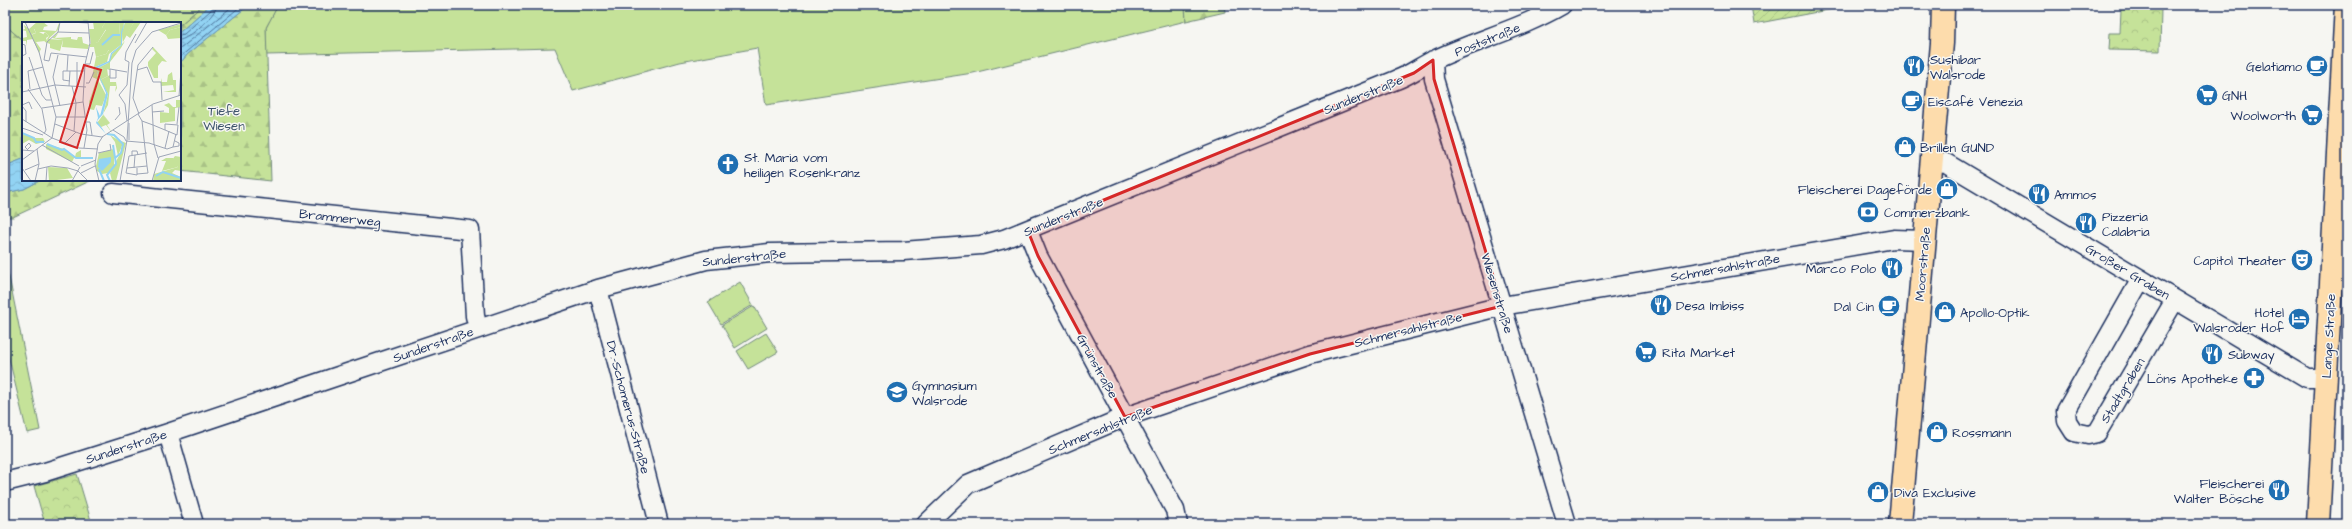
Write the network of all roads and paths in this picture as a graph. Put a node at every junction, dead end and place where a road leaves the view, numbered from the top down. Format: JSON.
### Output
{"nodes":[{"id":1,"x":1562,"y":5,"type":"edge"},
{"id":2,"x":1943,"y":5,"type":"edge"},
{"id":3,"x":2346,"y":5,"type":"edge"},
{"id":4,"x":1432,"y":60,"type":"junction"},
{"id":5,"x":1931,"y":161,"type":"junction"},
{"id":6,"x":113,"y":192,"type":"dead end"},
{"id":7,"x":1028,"y":231,"type":"junction"},
{"id":8,"x":1924,"y":240,"type":"junction"},
{"id":9,"x":2141,"y":279,"type":"junction"},
{"id":10,"x":598,"y":289,"type":"junction"},
{"id":11,"x":2176,"y":300,"type":"junction"},
{"id":12,"x":1502,"y":306,"type":"junction"},
{"id":13,"x":478,"y":328,"type":"junction"},
{"id":14,"x":2326,"y":378,"type":"junction"},
{"id":15,"x":1125,"y":417,"type":"junction"},
{"id":16,"x":168,"y":433,"type":"junction"},
{"id":17,"x":5,"y":482,"type":"edge"},
{"id":18,"x":194,"y":524,"type":"edge"},
{"id":19,"x":659,"y":524,"type":"edge"},
{"id":20,"x":926,"y":524,"type":"edge"},
{"id":21,"x":1178,"y":524,"type":"edge"},
{"id":22,"x":1568,"y":524,"type":"edge"},
{"id":23,"x":1900,"y":524,"type":"edge"},
{"id":24,"x":2318,"y":524,"type":"edge"}],
"edges":[{"from":1,"to":4,"type":"street","name":"Poststraße"},
{"from":2,"to":5,"type":"main road","name":"Moorstraße"},
{"from":3,"to":14,"type":"main road","name":"Lange Straße"},
{"from":4,"to":7,"type":"street","name":"Sunderstraße"},
{"from":4,"to":12,"type":"street","name":"Wiesenstraße"},
{"from":5,"to":8,"type":"main road","name":"Moorstraße"},
{"from":5,"to":9,"type":"street","name":"Großer Graben"},
{"from":6,"to":13,"type":"street","name":"Brammerweg"},
{"from":7,"to":10,"type":"street","name":"Sunderstraße"},
{"from":7,"to":15,"type":"street","name":"Grünstraße"},
{"from":8,"to":12,"type":"street","name":"Schmersahlstraße"},
{"from":8,"to":23,"type":"main road","name":"Moorstraße"},
{"from":9,"to":11,"type":"street","name":"Großer Graben"},
{"from":9,"to":11,"type":"street","name":"Stadtgraben"},
{"from":10,"to":13,"type":"street","name":"Sunderstraße"},
{"from":10,"to":19,"type":"street","name":"Dr.-Schomerus-Straße"},
{"from":11,"to":14,"type":"street","name":"Großer Graben"},
{"from":12,"to":15,"type":"street","name":"Schmersahlstraße"},
{"from":12,"to":22,"type":"street","name":"Wiesenstraße"},
{"from":13,"to":16,"type":"street","name":"Sunderstraße"},
{"from":14,"to":24,"type":"main road","name":"Lange Straße"},
{"from":15,"to":20,"type":"street","name":"Schmersahlstraße"},
{"from":15,"to":21,"type":"street","name":"Grünstraße"},
{"from":16,"to":17,"type":"street","name":"Sunderstraße"},
{"from":16,"to":18,"type":"street"}]}
